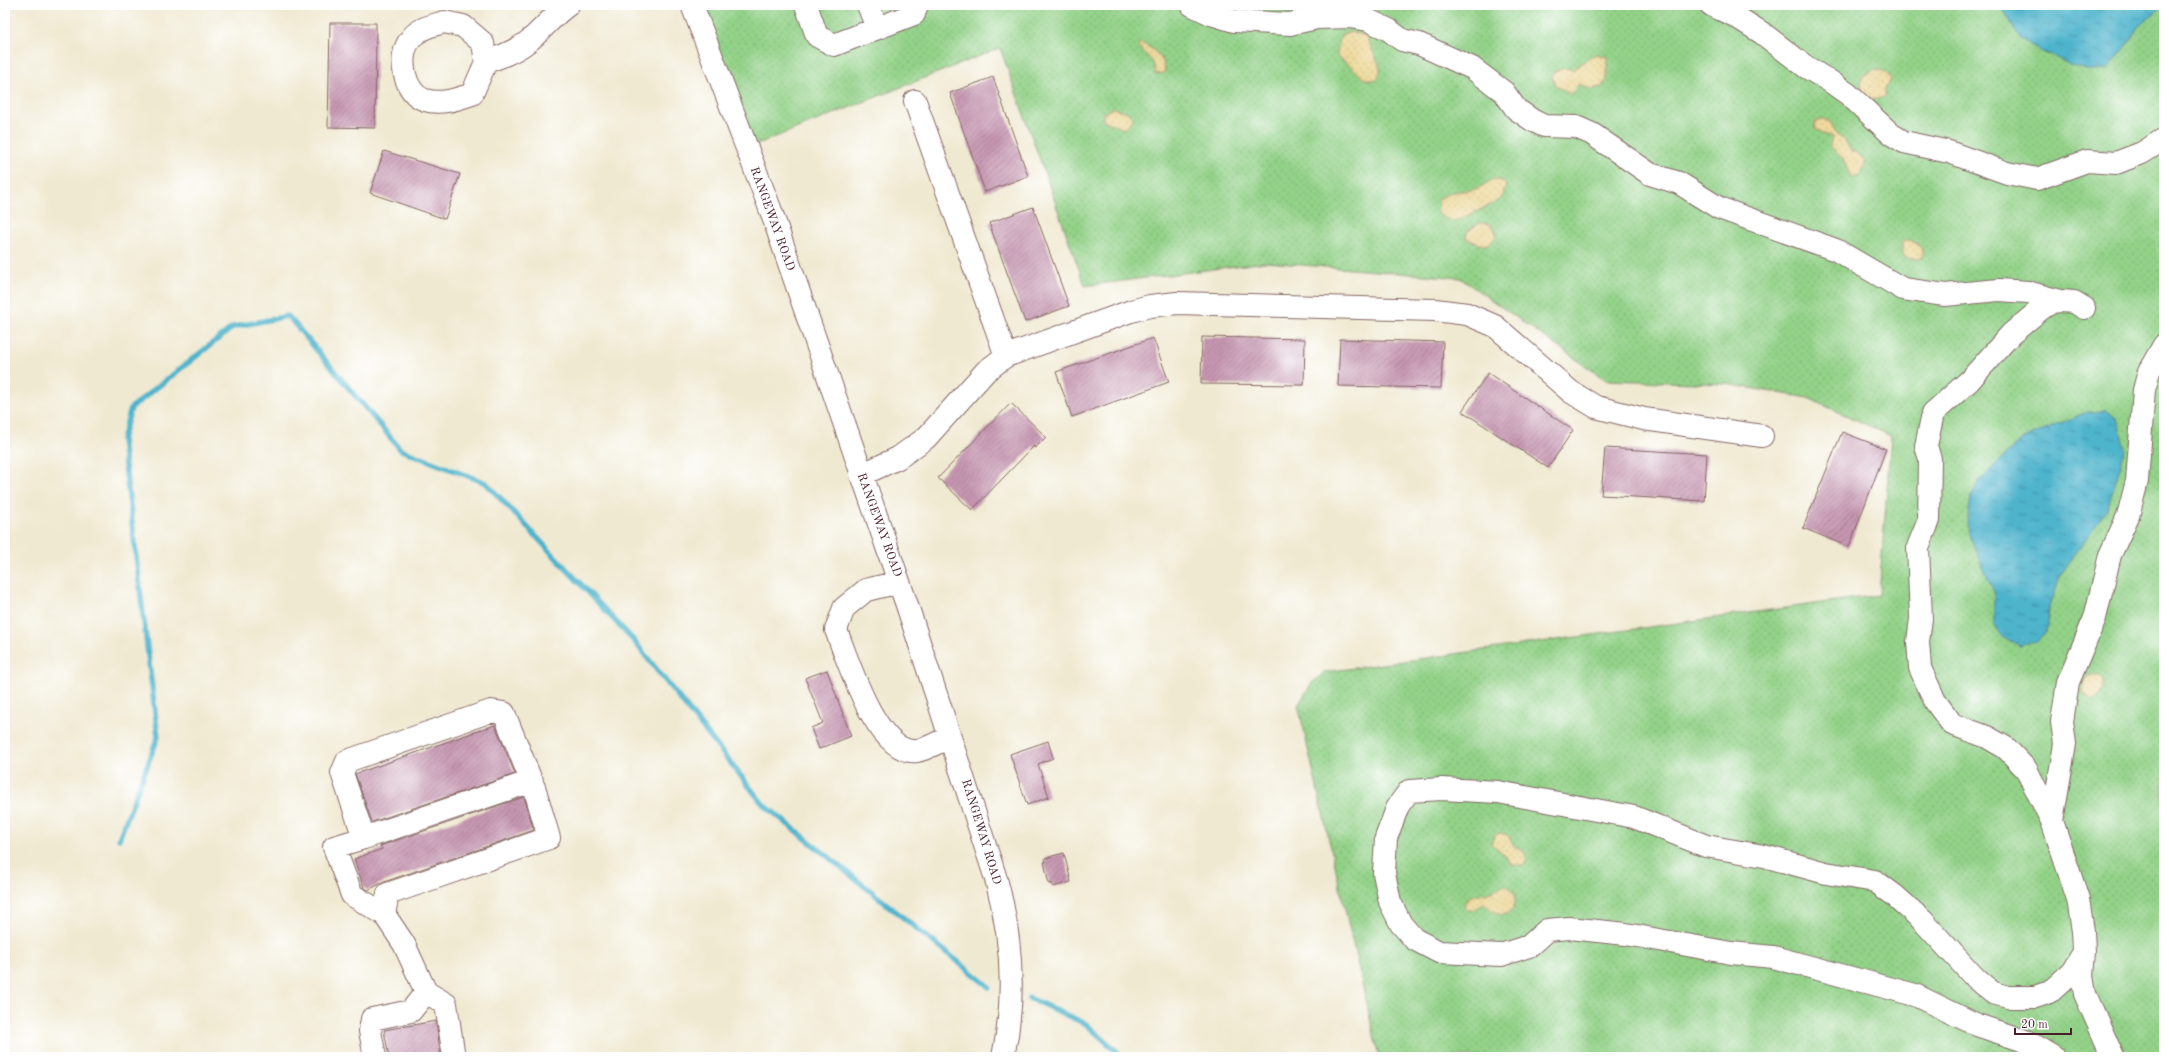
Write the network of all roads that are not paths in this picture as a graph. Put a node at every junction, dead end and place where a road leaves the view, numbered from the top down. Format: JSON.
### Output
{"nodes":[{"id":1,"x":568,"y":5,"type":"edge"},
{"id":2,"x":692,"y":5,"type":"edge"},
{"id":3,"x":806,"y":5,"type":"edge"},
{"id":4,"x":868,"y":5,"type":"edge"},
{"id":5,"x":917,"y":5,"type":"edge"},
{"id":6,"x":1192,"y":5,"type":"edge"},
{"id":7,"x":1711,"y":5,"type":"edge"},
{"id":8,"x":877,"y":28,"type":"junction"},
{"id":9,"x":486,"y":62,"type":"dead end"},
{"id":10,"x":915,"y":101,"type":"dead end"},
{"id":11,"x":2164,"y":139,"type":"edge"},
{"id":12,"x":2060,"y":301,"type":"junction"},
{"id":13,"x":2084,"y":308,"type":"dead end"},
{"id":14,"x":2164,"y":345,"type":"edge"},
{"id":15,"x":1006,"y":356,"type":"junction"},
{"id":16,"x":1762,"y":436,"type":"dead end"},
{"id":17,"x":861,"y":475,"type":"junction"},
{"id":18,"x":899,"y":582,"type":"junction"},
{"id":19,"x":950,"y":737,"type":"junction"},
{"id":20,"x":532,"y":781,"type":"junction"},
{"id":21,"x":2052,"y":821,"type":"junction"},
{"id":22,"x":364,"y":838,"type":"junction"},
{"id":23,"x":384,"y":914,"type":"junction"},
{"id":24,"x":2084,"y":952,"type":"junction"},
{"id":25,"x":426,"y":992,"type":"junction"},
{"id":26,"x":375,"y":1057,"type":"edge"},
{"id":27,"x":454,"y":1057,"type":"edge"},
{"id":28,"x":1004,"y":1057,"type":"edge"},
{"id":29,"x":2053,"y":1057,"type":"edge"},
{"id":30,"x":2113,"y":1057,"type":"edge"}],
"edges":[{"from":1,"to":9,"type":"street"},
{"from":2,"to":17,"type":"street","name":"RANGEWAY ROAD"},
{"from":3,"to":8,"type":"street"},
{"from":4,"to":8,"type":"street"},
{"from":5,"to":8,"type":"street"},
{"from":6,"to":12,"type":"street"},
{"from":7,"to":11,"type":"street"},
{"from":10,"to":15,"type":"street"},
{"from":12,"to":13,"type":"street"},
{"from":12,"to":21,"type":"street"},
{"from":14,"to":21,"type":"street"},
{"from":15,"to":16,"type":"street"},
{"from":15,"to":17,"type":"street"},
{"from":17,"to":18,"type":"street","name":"RANGEWAY ROAD"},
{"from":18,"to":19,"type":"street","name":"RANGEWAY ROAD"},
{"from":18,"to":19,"type":"street"},
{"from":19,"to":28,"type":"street","name":"RANGEWAY ROAD"},
{"from":20,"to":22,"type":"street"},
{"from":20,"to":22,"type":"street"},
{"from":20,"to":23,"type":"street"},
{"from":21,"to":24,"type":"street"},
{"from":22,"to":23,"type":"street"},
{"from":23,"to":25,"type":"street"},
{"from":24,"to":29,"type":"street"},
{"from":24,"to":30,"type":"street"},
{"from":25,"to":26,"type":"street"},
{"from":25,"to":27,"type":"street"}]}
